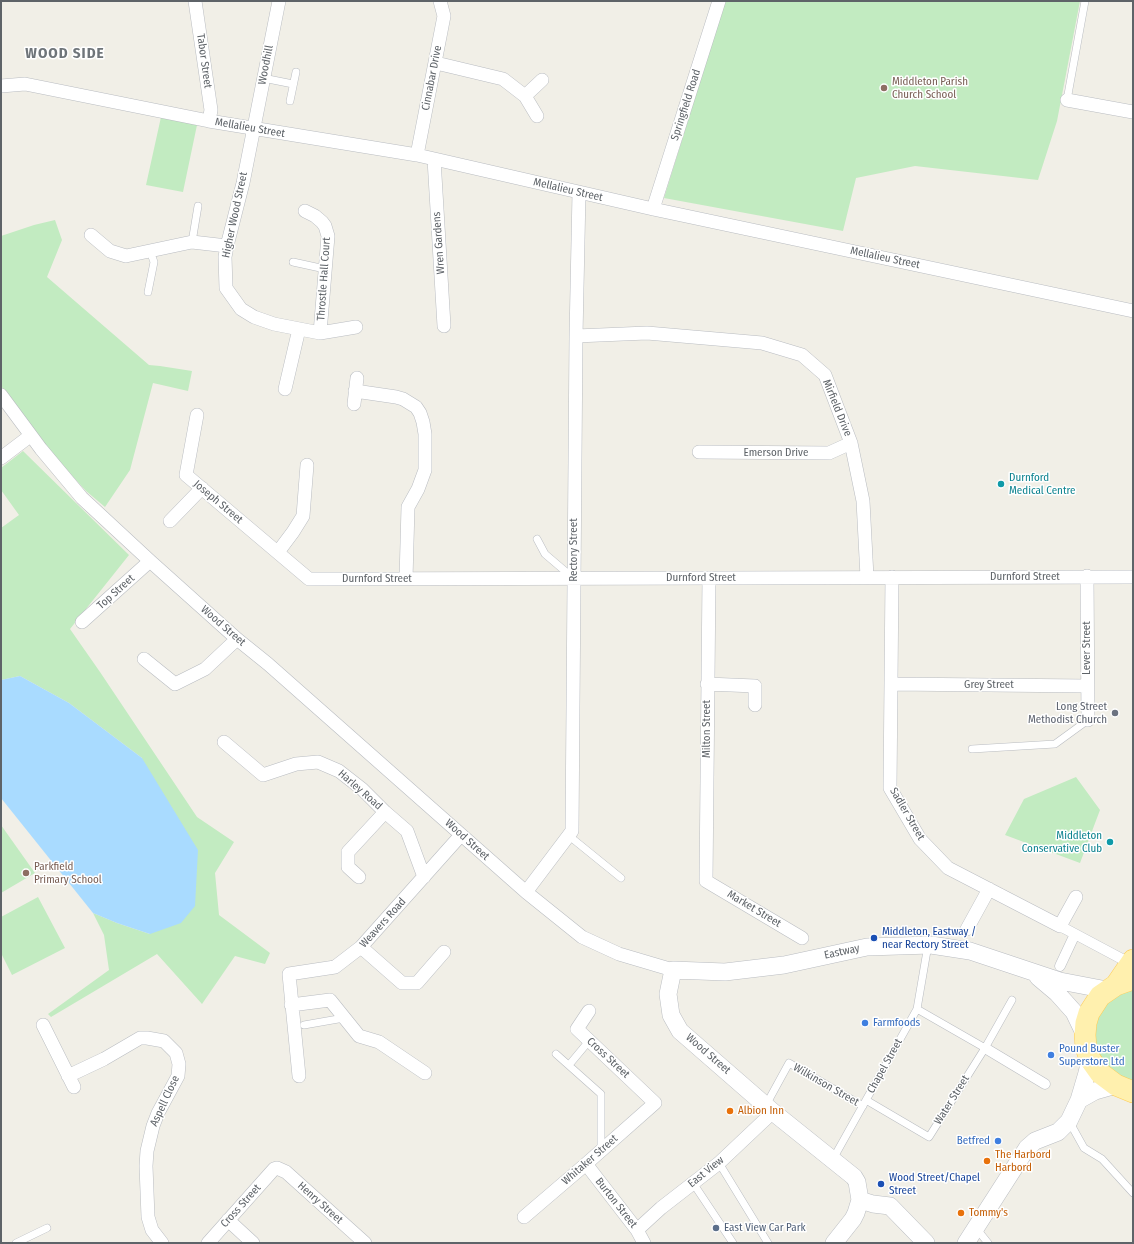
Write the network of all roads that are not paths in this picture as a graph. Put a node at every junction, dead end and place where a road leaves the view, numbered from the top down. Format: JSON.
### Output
{"nodes":[{"id":1,"x":195,"y":1,"type":"edge"},
{"id":2,"x":279,"y":1,"type":"edge"},
{"id":3,"x":440,"y":1,"type":"edge"},
{"id":4,"x":719,"y":1,"type":"edge"},
{"id":5,"x":1085,"y":1,"type":"edge"},
{"id":6,"x":436,"y":62,"type":"junction"},
{"id":7,"x":296,"y":72,"type":"dead end"},
{"id":8,"x":263,"y":78,"type":"junction"},
{"id":9,"x":542,"y":80,"type":"dead end"},
{"id":10,"x":293,"y":84,"type":"junction"},
{"id":11,"x":1,"y":86,"type":"edge"},
{"id":12,"x":525,"y":96,"type":"junction"},
{"id":13,"x":1067,"y":100,"type":"joint"},
{"id":14,"x":290,"y":101,"type":"dead end"},
{"id":15,"x":1133,"y":112,"type":"edge"},
{"id":16,"x":537,"y":116,"type":"dead end"},
{"id":17,"x":209,"y":121,"type":"junction"},
{"id":18,"x":253,"y":129,"type":"junction"},
{"id":19,"x":417,"y":155,"type":"junction"},
{"id":20,"x":434,"y":159,"type":"junction"},
{"id":21,"x":579,"y":193,"type":"junction"},
{"id":22,"x":198,"y":206,"type":"dead end"},
{"id":23,"x":653,"y":209,"type":"junction"},
{"id":24,"x":305,"y":211,"type":"dead end"},
{"id":25,"x":91,"y":236,"type":"dead end"},
{"id":26,"x":192,"y":242,"type":"junction"},
{"id":27,"x":227,"y":246,"type":"junction"},
{"id":28,"x":150,"y":251,"type":"junction"},
{"id":29,"x":294,"y":262,"type":"dead end"},
{"id":30,"x":325,"y":269,"type":"junction"},
{"id":31,"x":148,"y":292,"type":"dead end"},
{"id":32,"x":1133,"y":311,"type":"edge"},
{"id":33,"x":444,"y":326,"type":"dead end"},
{"id":34,"x":356,"y":327,"type":"dead end"},
{"id":35,"x":299,"y":329,"type":"junction"},
{"id":36,"x":320,"y":333,"type":"junction"},
{"id":37,"x":576,"y":336,"type":"junction"},
{"id":38,"x":285,"y":389,"type":"dead end"},
{"id":39,"x":355,"y":391,"type":"dead end"},
{"id":40,"x":1,"y":396,"type":"edge"},
{"id":41,"x":197,"y":415,"type":"dead end"},
{"id":42,"x":30,"y":436,"type":"junction"},
{"id":43,"x":851,"y":443,"type":"junction"},
{"id":44,"x":699,"y":452,"type":"dead end"},
{"id":45,"x":1,"y":458,"type":"edge"},
{"id":46,"x":307,"y":466,"type":"dead end"},
{"id":47,"x":202,"y":488,"type":"junction"},
{"id":48,"x":170,"y":520,"type":"dead end"},
{"id":49,"x":537,"y":539,"type":"dead end"},
{"id":50,"x":278,"y":552,"type":"junction"},
{"id":51,"x":150,"y":561,"type":"junction"},
{"id":52,"x":1086,"y":576,"type":"junction"},
{"id":53,"x":867,"y":577,"type":"junction"},
{"id":54,"x":892,"y":577,"type":"junction"},
{"id":55,"x":1133,"y":577,"type":"edge"},
{"id":56,"x":574,"y":578,"type":"junction"},
{"id":57,"x":709,"y":578,"type":"junction"},
{"id":58,"x":406,"y":579,"type":"junction"},
{"id":59,"x":82,"y":622,"type":"dead end"},
{"id":60,"x":237,"y":639,"type":"junction"},
{"id":61,"x":144,"y":659,"type":"dead end"},
{"id":62,"x":707,"y":684,"type":"junction"},
{"id":63,"x":891,"y":684,"type":"junction"},
{"id":64,"x":1088,"y":686,"type":"junction"},
{"id":65,"x":755,"y":705,"type":"dead end"},
{"id":66,"x":1088,"y":720,"type":"joint"},
{"id":67,"x":224,"y":742,"type":"dead end"},
{"id":68,"x":972,"y":749,"type":"dead end"},
{"id":69,"x":385,"y":812,"type":"junction"},
{"id":70,"x":461,"y":834,"type":"junction"},
{"id":71,"x":568,"y":835,"type":"junction"},
{"id":72,"x":359,"y":876,"type":"dead end"},
{"id":73,"x":424,"y":877,"type":"junction"},
{"id":74,"x":620,"y":878,"type":"dead end"},
{"id":75,"x":706,"y":881,"type":"joint"},
{"id":76,"x":989,"y":889,"type":"junction"},
{"id":77,"x":526,"y":892,"type":"junction"},
{"id":78,"x":1076,"y":897,"type":"dead end"},
{"id":79,"x":1060,"y":926,"type":"junction"},
{"id":80,"x":967,"y":929,"type":"dead end"},
{"id":81,"x":1075,"y":934,"type":"junction"},
{"id":82,"x":802,"y":938,"type":"dead end"},
{"id":83,"x":928,"y":945,"type":"junction"},
{"id":84,"x":361,"y":947,"type":"junction"},
{"id":85,"x":444,"y":952,"type":"dead end"},
{"id":86,"x":1127,"y":960,"type":"edge"},
{"id":87,"x":1060,"y":966,"type":"dead end"},
{"id":88,"x":672,"y":970,"type":"junction"},
{"id":89,"x":1032,"y":972,"type":"junction"},
{"id":90,"x":1118,"y":985,"type":"edge"},
{"id":91,"x":1012,"y":1000,"type":"dead end"},
{"id":92,"x":291,"y":1005,"type":"junction"},
{"id":93,"x":917,"y":1009,"type":"junction"},
{"id":94,"x":590,"y":1011,"type":"dead end"},
{"id":95,"x":344,"y":1018,"type":"junction"},
{"id":96,"x":44,"y":1025,"type":"dead end"},
{"id":97,"x":304,"y":1025,"type":"dead end"},
{"id":98,"x":1084,"y":1035,"type":"junction"},
{"id":99,"x":589,"y":1041,"type":"junction"},
{"id":100,"x":985,"y":1048,"type":"junction"},
{"id":101,"x":556,"y":1054,"type":"dead end"},
{"id":102,"x":1090,"y":1059,"type":"junction"},
{"id":103,"x":569,"y":1065,"type":"junction"},
{"id":104,"x":425,"y":1073,"type":"dead end"},
{"id":105,"x":68,"y":1076,"type":"junction"},
{"id":106,"x":299,"y":1076,"type":"dead end"},
{"id":107,"x":1045,"y":1084,"type":"dead end"},
{"id":108,"x":74,"y":1087,"type":"dead end"},
{"id":109,"x":1125,"y":1088,"type":"edge"},
{"id":110,"x":1079,"y":1100,"type":"junction"},
{"id":111,"x":655,"y":1103,"type":"joint"},
{"id":112,"x":865,"y":1103,"type":"junction"},
{"id":113,"x":770,"y":1109,"type":"junction"},
{"id":114,"x":1069,"y":1121,"type":"junction"},
{"id":115,"x":601,"y":1151,"type":"junction"},
{"id":116,"x":833,"y":1160,"type":"junction"},
{"id":117,"x":719,"y":1163,"type":"junction"},
{"id":118,"x":586,"y":1164,"type":"junction"},
{"id":119,"x":274,"y":1169,"type":"joint"},
{"id":120,"x":693,"y":1183,"type":"junction"},
{"id":121,"x":1133,"y":1193,"type":"edge"},
{"id":122,"x":860,"y":1200,"type":"junction"},
{"id":123,"x":524,"y":1217,"type":"dead end"},
{"id":124,"x":228,"y":1220,"type":"junction"},
{"id":125,"x":47,"y":1228,"type":"dead end"},
{"id":126,"x":976,"y":1228,"type":"junction"},
{"id":127,"x":637,"y":1230,"type":"junction"},
{"id":128,"x":16,"y":1243,"type":"edge"},
{"id":129,"x":162,"y":1243,"type":"edge"},
{"id":130,"x":208,"y":1243,"type":"edge"},
{"id":131,"x":254,"y":1243,"type":"edge"},
{"id":132,"x":365,"y":1243,"type":"edge"},
{"id":133,"x":644,"y":1243,"type":"edge"},
{"id":134,"x":733,"y":1243,"type":"edge"},
{"id":135,"x":768,"y":1243,"type":"edge"},
{"id":136,"x":834,"y":1243,"type":"edge"},
{"id":137,"x":926,"y":1243,"type":"edge"},
{"id":138,"x":966,"y":1243,"type":"edge"},
{"id":139,"x":988,"y":1243,"type":"edge"}],
"edges":[{"from":1,"to":17,"type":"street","name":"Tabor Street"},
{"from":2,"to":8,"type":"street","name":"Woodhill"},
{"from":3,"to":6,"type":"street","name":"Cinnabar Drive"},
{"from":4,"to":23,"type":"street","name":"Springfield Road"},
{"from":5,"to":13,"type":"lane"},
{"from":6,"to":12,"type":"street"},
{"from":6,"to":19,"type":"street","name":"Cinnabar Drive"},
{"from":7,"to":10,"type":"lane"},
{"from":8,"to":10,"type":"lane"},
{"from":8,"to":18,"type":"street","name":"Woodhill"},
{"from":9,"to":12,"type":"street"},
{"from":10,"to":14,"type":"lane"},
{"from":11,"to":17,"type":"street","name":"Mellalieu Street"},
{"from":12,"to":16,"type":"street"},
{"from":13,"to":15,"type":"street"},
{"from":17,"to":18,"type":"street","name":"Mellalieu Street"},
{"from":18,"to":19,"type":"street","name":"Mellalieu Street"},
{"from":18,"to":27,"type":"street","name":"Higher Wood Street"},
{"from":19,"to":20,"type":"street","name":"Mellalieu Street"},
{"from":20,"to":21,"type":"street","name":"Mellalieu Street"},
{"from":20,"to":33,"type":"street","name":"Wren Gardens"},
{"from":21,"to":23,"type":"street","name":"Mellalieu Street"},
{"from":21,"to":37,"type":"street","name":"Rectory Street"},
{"from":22,"to":26,"type":"lane"},
{"from":23,"to":32,"type":"street","name":"Mellalieu Street"},
{"from":24,"to":30,"type":"street","name":"Throstle Hall Court"},
{"from":25,"to":28,"type":"street"},
{"from":26,"to":27,"type":"street"},
{"from":26,"to":28,"type":"street"},
{"from":27,"to":35,"type":"street","name":"Higher Wood Street"},
{"from":28,"to":31,"type":"lane"},
{"from":29,"to":30,"type":"lane"},
{"from":30,"to":36,"type":"street","name":"Throstle Hall Court"},
{"from":34,"to":36,"type":"street"},
{"from":35,"to":36,"type":"street","name":"Higher Wood Street"},
{"from":35,"to":38,"type":"street"},
{"from":37,"to":43,"type":"street","name":"Mirfield Drive"},
{"from":37,"to":56,"type":"street","name":"Rectory Street"},
{"from":39,"to":58,"type":"street"},
{"from":40,"to":42,"type":"street","name":"Wood Street"},
{"from":41,"to":47,"type":"street","name":"Joseph Street"},
{"from":42,"to":45,"type":"street"},
{"from":42,"to":51,"type":"street","name":"Wood Street"},
{"from":43,"to":44,"type":"street","name":"Emerson Drive"},
{"from":43,"to":53,"type":"street","name":"Mirfield Drive"},
{"from":46,"to":50,"type":"street"},
{"from":47,"to":48,"type":"street"},
{"from":47,"to":50,"type":"street","name":"Joseph Street"},
{"from":49,"to":56,"type":"lane"},
{"from":50,"to":58,"type":"street","name":"Durnford Street"},
{"from":51,"to":59,"type":"street","name":"Top Street"},
{"from":51,"to":60,"type":"street","name":"Wood Street"},
{"from":52,"to":54,"type":"street","name":"Durnford Street"},
{"from":52,"to":55,"type":"street","name":"Durnford Street"},
{"from":52,"to":64,"type":"street","name":"Lever Street"},
{"from":53,"to":54,"type":"street","name":"Durnford Street"},
{"from":53,"to":57,"type":"street","name":"Durnford Street"},
{"from":54,"to":63,"type":"street","name":"Sadler Street"},
{"from":56,"to":57,"type":"street","name":"Durnford Street"},
{"from":56,"to":58,"type":"street","name":"Durnford Street"},
{"from":56,"to":71,"type":"street","name":"Rectory Street"},
{"from":57,"to":62,"type":"street","name":"Milton Street"},
{"from":60,"to":61,"type":"street"},
{"from":60,"to":70,"type":"street","name":"Wood Street"},
{"from":62,"to":65,"type":"street"},
{"from":62,"to":75,"type":"street","name":"Milton Street"},
{"from":63,"to":64,"type":"street","name":"Grey Street"},
{"from":63,"to":76,"type":"street","name":"Sadler Street"},
{"from":64,"to":66,"type":"street","name":"Lever Street"},
{"from":66,"to":68,"type":"lane"},
{"from":67,"to":69,"type":"street","name":"Harley Road"},
{"from":69,"to":72,"type":"street"},
{"from":69,"to":73,"type":"street","name":"Harley Road"},
{"from":70,"to":73,"type":"street","name":"Weavers Road"},
{"from":70,"to":77,"type":"street","name":"Wood Street"},
{"from":71,"to":74,"type":"lane"},
{"from":71,"to":77,"type":"street","name":"Rectory Street"},
{"from":73,"to":84,"type":"street","name":"Weavers Road"},
{"from":75,"to":82,"type":"street","name":"Market Street"},
{"from":76,"to":79,"type":"street","name":"Sadler Street"},
{"from":76,"to":80,"type":"street"},
{"from":77,"to":88,"type":"street","name":"Wood Street"},
{"from":78,"to":79,"type":"street"},
{"from":79,"to":81,"type":"street"},
{"from":81,"to":86,"type":"street"},
{"from":81,"to":87,"type":"street"},
{"from":83,"to":88,"type":"street","name":"Eastway"},
{"from":83,"to":89,"type":"street","name":"Eastway"},
{"from":83,"to":93,"type":"lane","name":"Chapel Street"},
{"from":84,"to":85,"type":"street"},
{"from":84,"to":92,"type":"street","name":"Weavers Road"},
{"from":86,"to":90,"type":"main road"},
{"from":88,"to":113,"type":"street","name":"Wood Street"},
{"from":89,"to":90,"type":"street","name":"Eastway"},
{"from":89,"to":98,"type":"street","name":"Eastway"},
{"from":90,"to":98,"type":"main road"},
{"from":91,"to":100,"type":"lane","name":"Water Street"},
{"from":92,"to":95,"type":"street"},
{"from":92,"to":106,"type":"street","name":"Weavers Road"},
{"from":93,"to":100,"type":"lane"},
{"from":93,"to":112,"type":"lane","name":"Chapel Street"},
{"from":94,"to":99,"type":"street","name":"Cross Street"},
{"from":95,"to":97,"type":"lane"},
{"from":95,"to":104,"type":"street"},
{"from":96,"to":105,"type":"street"},
{"from":98,"to":102,"type":"main road"},
{"from":99,"to":103,"type":"lane"},
{"from":99,"to":111,"type":"street","name":"Cross Street"},
{"from":100,"to":107,"type":"street"},
{"from":100,"to":112,"type":"lane","name":"Water Street"},
{"from":101,"to":103,"type":"lane"},
{"from":102,"to":109,"type":"main road"},
{"from":102,"to":110,"type":"street"},
{"from":103,"to":115,"type":"lane"},
{"from":105,"to":108,"type":"street"},
{"from":105,"to":129,"type":"street","name":"Aspell Close"},
{"from":109,"to":110,"type":"street"},
{"from":110,"to":114,"type":"street"},
{"from":111,"to":115,"type":"street","name":"Whitaker Street"},
{"from":112,"to":113,"type":"lane","name":"Wilkinson Street"},
{"from":112,"to":116,"type":"lane","name":"Chapel Street"},
{"from":113,"to":116,"type":"street","name":"Wood Street"},
{"from":113,"to":117,"type":"street","name":"East View"},
{"from":114,"to":121,"type":"lane"},
{"from":114,"to":126,"type":"street"},
{"from":115,"to":118,"type":"street","name":"Whitaker Street"},
{"from":116,"to":122,"type":"street","name":"Wood Street"},
{"from":117,"to":120,"type":"street","name":"East View"},
{"from":117,"to":135,"type":"lane"},
{"from":118,"to":123,"type":"street","name":"Whitaker Street"},
{"from":118,"to":127,"type":"street","name":"Burton Street"},
{"from":119,"to":124,"type":"street","name":"Cross Street"},
{"from":119,"to":132,"type":"street","name":"Henry Street"},
{"from":120,"to":127,"type":"street","name":"East View"},
{"from":120,"to":134,"type":"lane"},
{"from":122,"to":136,"type":"street"},
{"from":122,"to":137,"type":"street"},
{"from":124,"to":130,"type":"street","name":"Cross Street"},
{"from":124,"to":131,"type":"street"},
{"from":125,"to":128,"type":"lane"},
{"from":126,"to":138,"type":"street"},
{"from":126,"to":139,"type":"lane"},
{"from":127,"to":133,"type":"street","name":"Burton Street"}]}
